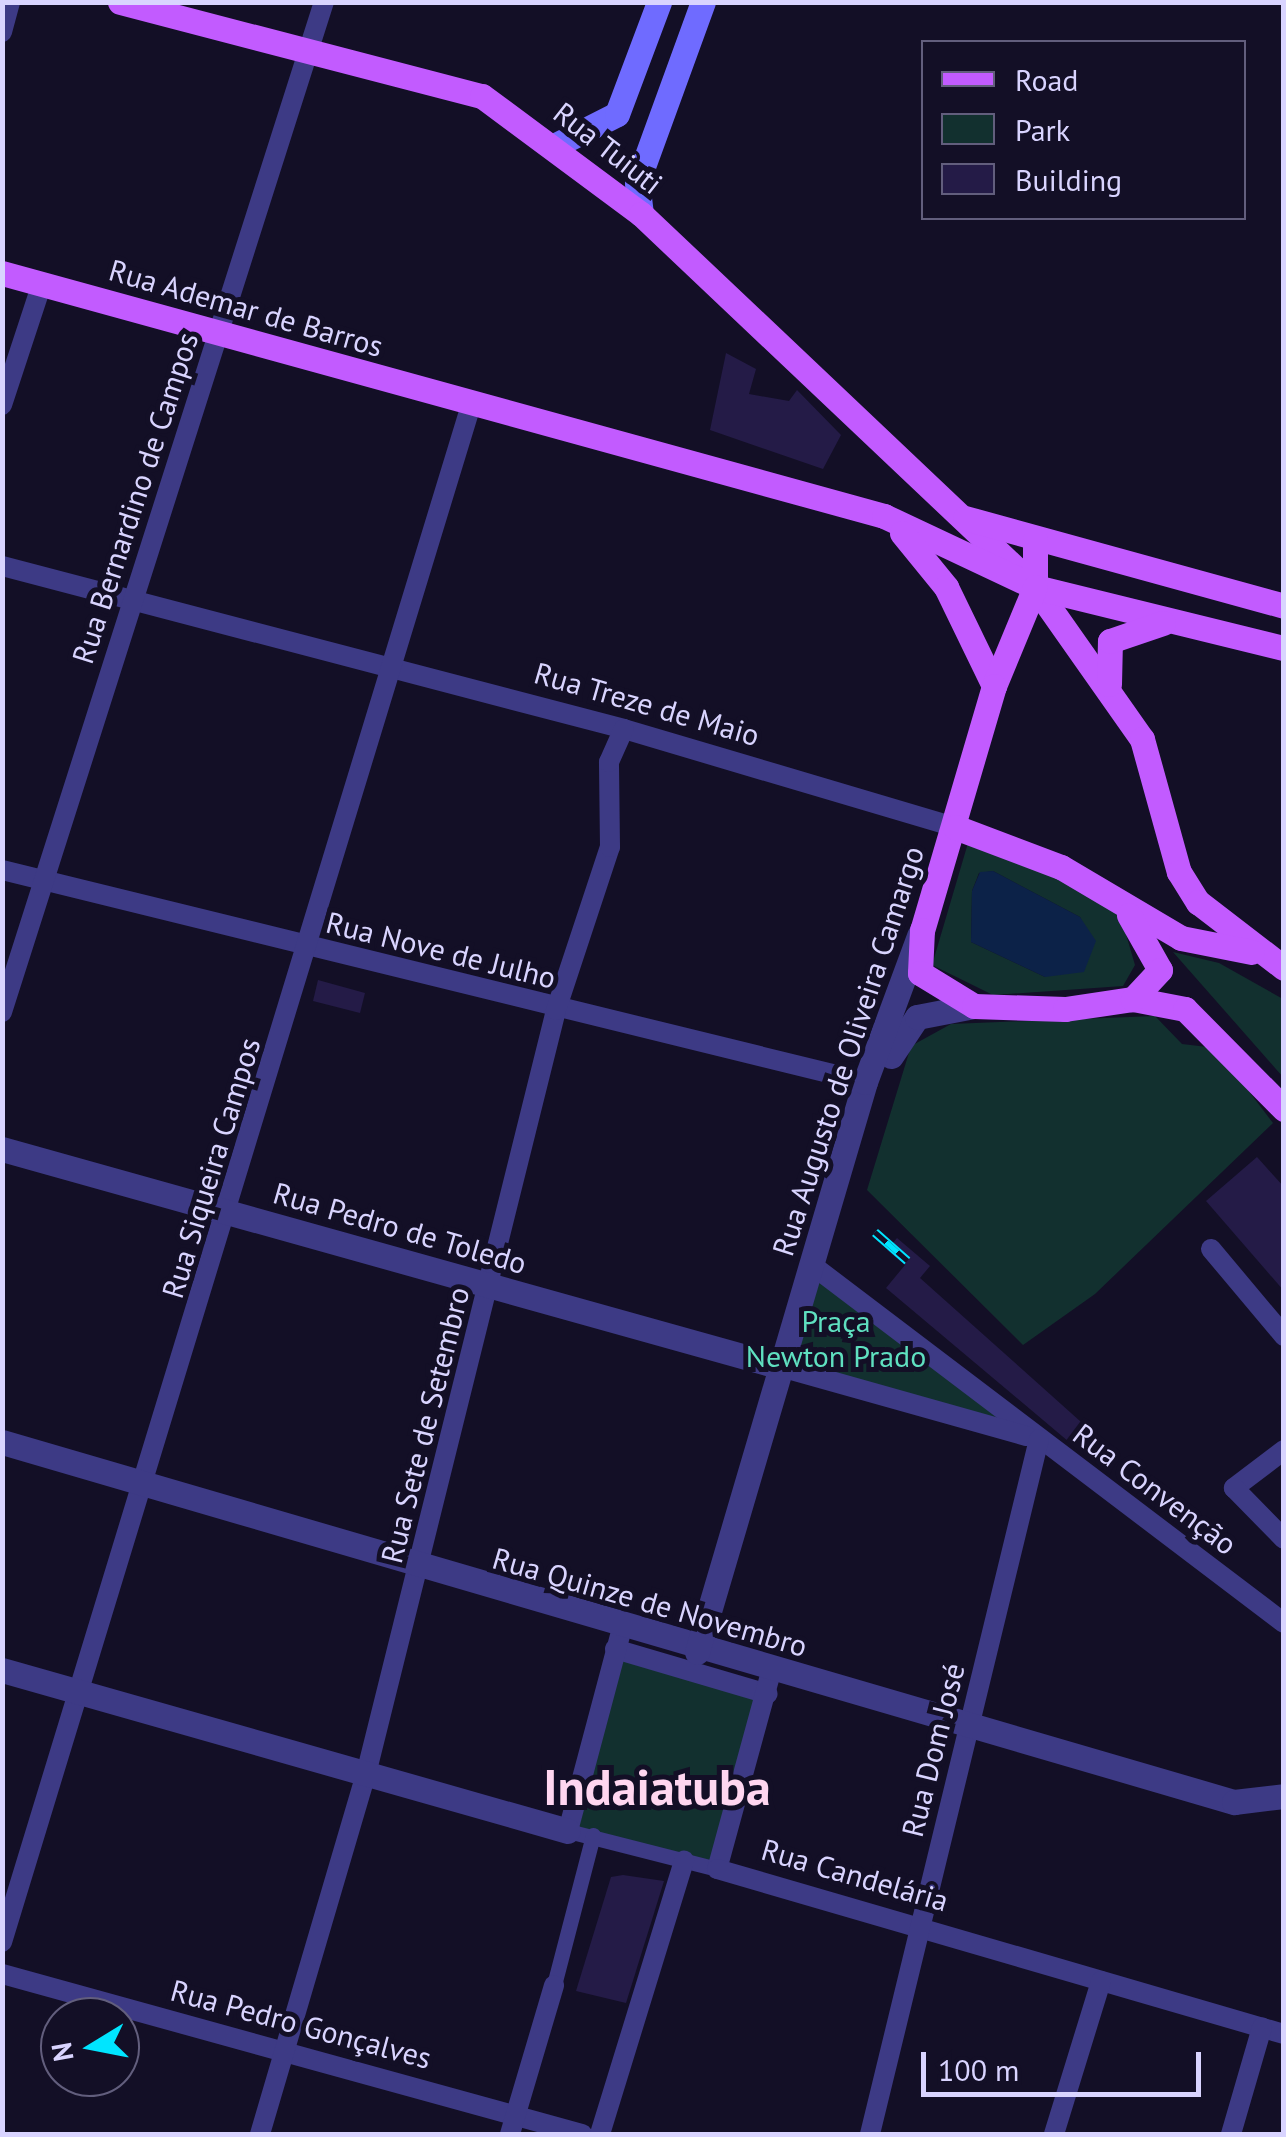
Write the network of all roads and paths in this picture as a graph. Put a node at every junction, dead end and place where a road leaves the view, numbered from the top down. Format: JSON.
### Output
{"nodes":[{"id":1,"x":10,"y":2,"type":"edge"},
{"id":2,"x":120,"y":2,"type":"edge"},
{"id":3,"x":324,"y":2,"type":"edge"},
{"id":4,"x":659,"y":2,"type":"edge"},
{"id":5,"x":703,"y":2,"type":"edge"},
{"id":6,"x":2,"y":32,"type":"edge"},
{"id":7,"x":310,"y":52,"type":"junction"},
{"id":8,"x":630,"y":89,"type":"junction"},
{"id":9,"x":664,"y":104,"type":"junction"},
{"id":10,"x":556,"y":145,"type":"junction"},
{"id":11,"x":640,"y":214,"type":"junction"},
{"id":12,"x":2,"y":272,"type":"edge"},
{"id":13,"x":42,"y":284,"type":"junction"},
{"id":14,"x":220,"y":332,"type":"junction"},
{"id":15,"x":2,"y":405,"type":"edge"},
{"id":16,"x":470,"y":408,"type":"junction"},
{"id":17,"x":884,"y":516,"type":"junction"},
{"id":18,"x":959,"y":516,"type":"junction"},
{"id":19,"x":1036,"y":540,"type":"junction"},
{"id":20,"x":2,"y":566,"type":"edge"},
{"id":21,"x":1034,"y":587,"type":"junction"},
{"id":22,"x":134,"y":600,"type":"junction"},
{"id":23,"x":1284,"y":606,"type":"edge"},
{"id":24,"x":1168,"y":622,"type":"junction"},
{"id":25,"x":1284,"y":648,"type":"edge"},
{"id":26,"x":392,"y":668,"type":"junction"},
{"id":27,"x":1110,"y":684,"type":"junction"},
{"id":28,"x":994,"y":686,"type":"junction"},
{"id":29,"x":624,"y":729,"type":"junction"},
{"id":30,"x":956,"y":827,"type":"junction"},
{"id":31,"x":2,"y":870,"type":"edge"},
{"id":32,"x":45,"y":880,"type":"junction"},
{"id":33,"x":1116,"y":900,"type":"junction"},
{"id":34,"x":922,"y":930,"type":"junction"},
{"id":35,"x":309,"y":947,"type":"junction"},
{"id":36,"x":1254,"y":952,"type":"junction"},
{"id":37,"x":1284,"y":968,"type":"edge"},
{"id":38,"x":1284,"y":978,"type":"edge"},
{"id":39,"x":1133,"y":998,"type":"junction"},
{"id":40,"x":974,"y":1006,"type":"junction"},
{"id":41,"x":556,"y":1010,"type":"junction"},
{"id":42,"x":2,"y":1012,"type":"edge"},
{"id":43,"x":865,"y":1082,"type":"junction"},
{"id":44,"x":1284,"y":1109,"type":"edge"},
{"id":45,"x":2,"y":1149,"type":"edge"},
{"id":46,"x":228,"y":1214,"type":"junction"},
{"id":47,"x":1211,"y":1249,"type":"dead end"},
{"id":48,"x":812,"y":1265,"type":"junction"},
{"id":49,"x":490,"y":1287,"type":"junction"},
{"id":50,"x":1284,"y":1336,"type":"edge"},
{"id":51,"x":781,"y":1367,"type":"junction"},
{"id":52,"x":1039,"y":1439,"type":"junction"},
{"id":53,"x":2,"y":1442,"type":"edge"},
{"id":54,"x":1284,"y":1450,"type":"edge"},
{"id":55,"x":148,"y":1486,"type":"junction"},
{"id":56,"x":1284,"y":1540,"type":"edge"},
{"id":57,"x":420,"y":1568,"type":"junction"},
{"id":58,"x":1284,"y":1622,"type":"edge"},
{"id":59,"x":619,"y":1639,"type":"junction"},
{"id":60,"x":697,"y":1652,"type":"junction"},
{"id":61,"x":2,"y":1670,"type":"edge"},
{"id":62,"x":770,"y":1683,"type":"junction"},
{"id":63,"x":85,"y":1694,"type":"junction"},
{"id":64,"x":969,"y":1727,"type":"junction"},
{"id":65,"x":366,"y":1774,"type":"junction"},
{"id":66,"x":1284,"y":1796,"type":"edge"},
{"id":67,"x":581,"y":1833,"type":"junction"},
{"id":68,"x":684,"y":1860,"type":"junction"},
{"id":69,"x":717,"y":1869,"type":"junction"},
{"id":70,"x":920,"y":1928,"type":"junction"},
{"id":71,"x":2,"y":1942,"type":"edge"},
{"id":72,"x":2,"y":1974,"type":"edge"},
{"id":73,"x":1101,"y":1980,"type":"junction"},
{"id":74,"x":554,"y":1985,"type":"joint"},
{"id":75,"x":1262,"y":2027,"type":"junction"},
{"id":76,"x":1284,"y":2034,"type":"edge"},
{"id":77,"x":285,"y":2048,"type":"junction"},
{"id":78,"x":512,"y":2125,"type":"edge"},
{"id":79,"x":260,"y":2134,"type":"edge"},
{"id":80,"x":582,"y":2134,"type":"edge"},
{"id":81,"x":600,"y":2134,"type":"edge"},
{"id":82,"x":870,"y":2134,"type":"edge"},
{"id":83,"x":1054,"y":2134,"type":"edge"},
{"id":84,"x":1232,"y":2134,"type":"edge"}],
"edges":[{"from":1,"to":6,"type":"street"},
{"from":2,"to":7,"type":"main road","name":"Rua Tuiuti"},
{"from":3,"to":7,"type":"street","name":"Rua Bernardino de Campos"},
{"from":4,"to":8,"type":"main road"},
{"from":5,"to":9,"type":"main road"},
{"from":7,"to":10,"type":"main road","name":"Rua Tuiuti"},
{"from":7,"to":14,"type":"street","name":"Rua Bernardino de Campos"},
{"from":8,"to":9,"type":"main road"},
{"from":8,"to":10,"type":"main road"},
{"from":9,"to":11,"type":"main road"},
{"from":10,"to":11,"type":"main road","name":"Rua Tuiuti"},
{"from":11,"to":18,"type":"main road","name":"Rua Tuiuti"},
{"from":12,"to":13,"type":"main road","name":"Rua Ademar de Barros"},
{"from":13,"to":14,"type":"main road","name":"Rua Ademar de Barros"},
{"from":13,"to":15,"type":"street"},
{"from":14,"to":16,"type":"main road","name":"Rua Ademar de Barros"},
{"from":14,"to":22,"type":"street","name":"Rua Bernardino de Campos"},
{"from":16,"to":17,"type":"main road","name":"Rua Ademar de Barros"},
{"from":16,"to":26,"type":"street","name":"Rua Siqueira Campos"},
{"from":17,"to":21,"type":"main road","name":"Rua Ademar de Barros"},
{"from":17,"to":28,"type":"main road"},
{"from":18,"to":19,"type":"main road"},
{"from":18,"to":21,"type":"main road","name":"Rua Tuiuti"},
{"from":19,"to":21,"type":"main road","name":"Rua Augusto de Oliveira Camargo"},
{"from":19,"to":23,"type":"main road"},
{"from":20,"to":22,"type":"street","name":"Rua Treze de Maio"},
{"from":21,"to":24,"type":"main road","name":"Rua Ademar de Barros"},
{"from":21,"to":27,"type":"main road","name":"Rua Tuiuti"},
{"from":21,"to":28,"type":"main road","name":"Rua Augusto de Oliveira Camargo"},
{"from":22,"to":26,"type":"street","name":"Rua Treze de Maio"},
{"from":22,"to":32,"type":"street","name":"Rua Bernardino de Campos"},
{"from":24,"to":25,"type":"main road","name":"Rua Ademar de Barros"},
{"from":24,"to":27,"type":"main road"},
{"from":26,"to":29,"type":"street","name":"Rua Treze de Maio"},
{"from":26,"to":35,"type":"street","name":"Rua Siqueira Campos"},
{"from":27,"to":36,"type":"main road","name":"Rua Tuiuti"},
{"from":28,"to":30,"type":"main road","name":"Rua Augusto de Oliveira Camargo"},
{"from":29,"to":30,"type":"street","name":"Rua Treze de Maio"},
{"from":29,"to":41,"type":"street","name":"Rua Sete de Setembro"},
{"from":30,"to":33,"type":"main road","name":"Rua Treze de Maio"},
{"from":30,"to":34,"type":"main road","name":"Rua Augusto de Oliveira Camargo"},
{"from":31,"to":32,"type":"street","name":"Rua Nove de Julho"},
{"from":32,"to":35,"type":"street","name":"Rua Nove de Julho"},
{"from":32,"to":42,"type":"street","name":"Rua Bernardino de Campos"},
{"from":33,"to":36,"type":"main road","name":"Rua Treze de Maio"},
{"from":33,"to":39,"type":"main road"},
{"from":34,"to":40,"type":"main road"},
{"from":34,"to":43,"type":"street","name":"Rua Augusto de Oliveira Camargo"},
{"from":35,"to":41,"type":"street","name":"Rua Nove de Julho"},
{"from":35,"to":46,"type":"street","name":"Rua Siqueira Campos"},
{"from":36,"to":37,"type":"main road"},
{"from":36,"to":38,"type":"main road"},
{"from":39,"to":40,"type":"main road"},
{"from":39,"to":44,"type":"main road"},
{"from":40,"to":43,"type":"street"},
{"from":41,"to":43,"type":"street","name":"Rua Nove de Julho"},
{"from":41,"to":49,"type":"street","name":"Rua Sete de Setembro"},
{"from":43,"to":48,"type":"street","name":"Rua Augusto de Oliveira Camargo"},
{"from":45,"to":46,"type":"street","name":"Rua Pedro de Toledo"},
{"from":46,"to":49,"type":"street","name":"Rua Pedro de Toledo"},
{"from":46,"to":55,"type":"street","name":"Rua Siqueira Campos"},
{"from":47,"to":50,"type":"street"},
{"from":48,"to":51,"type":"street","name":"Rua Augusto de Oliveira Camargo"},
{"from":48,"to":52,"type":"street"},
{"from":49,"to":51,"type":"street","name":"Rua Pedro de Toledo"},
{"from":49,"to":57,"type":"street","name":"Rua Sete de Setembro"},
{"from":51,"to":52,"type":"street"},
{"from":51,"to":60,"type":"street","name":"Rua Augusto de Oliveira Camargo"},
{"from":52,"to":58,"type":"street","name":"Rua Convenção"},
{"from":52,"to":64,"type":"street","name":"Rua Dom José"},
{"from":53,"to":55,"type":"street","name":"Rua Quinze de Novembro"},
{"from":54,"to":56,"type":"street"},
{"from":55,"to":57,"type":"street","name":"Rua Quinze de Novembro"},
{"from":55,"to":63,"type":"street","name":"Rua Siqueira Campos"},
{"from":57,"to":59,"type":"street","name":"Rua Quinze de Novembro"},
{"from":57,"to":65,"type":"street","name":"Rua Sete de Setembro"},
{"from":59,"to":60,"type":"street","name":"Rua Quinze de Novembro"},
{"from":59,"to":62,"type":"street"},
{"from":59,"to":67,"type":"street"},
{"from":60,"to":62,"type":"street","name":"Rua Quinze de Novembro"},
{"from":61,"to":63,"type":"street","name":"Rua Candelária"},
{"from":62,"to":64,"type":"street","name":"Rua Quinze de Novembro"},
{"from":62,"to":69,"type":"street"},
{"from":63,"to":65,"type":"street","name":"Rua Candelária"},
{"from":63,"to":71,"type":"street","name":"Rua Siqueira Campos"},
{"from":64,"to":66,"type":"street","name":"Rua Quinze de Novembro"},
{"from":64,"to":70,"type":"street","name":"Rua Dom José"},
{"from":65,"to":67,"type":"street","name":"Rua Candelária"},
{"from":65,"to":77,"type":"street","name":"Rua Sete de Setembro"},
{"from":67,"to":68,"type":"street","name":"Rua Candelária"},
{"from":67,"to":74,"type":"street"},
{"from":68,"to":69,"type":"street","name":"Rua Candelária"},
{"from":68,"to":81,"type":"street"},
{"from":69,"to":70,"type":"street","name":"Rua Candelária"},
{"from":70,"to":73,"type":"street","name":"Rua Candelária"},
{"from":70,"to":82,"type":"street","name":"Rua Dom José"},
{"from":72,"to":77,"type":"street","name":"Rua Pedro Gonçalves"},
{"from":73,"to":75,"type":"street","name":"Rua Candelária"},
{"from":73,"to":83,"type":"street"},
{"from":74,"to":78,"type":"street"},
{"from":75,"to":76,"type":"street","name":"Rua Candelária"},
{"from":75,"to":84,"type":"street"},
{"from":77,"to":78,"type":"street","name":"Rua Pedro Gonçalves"},
{"from":77,"to":79,"type":"street","name":"Rua Sete de Setembro"},
{"from":78,"to":80,"type":"street","name":"Rua Pedro Gonçalves"}]}
